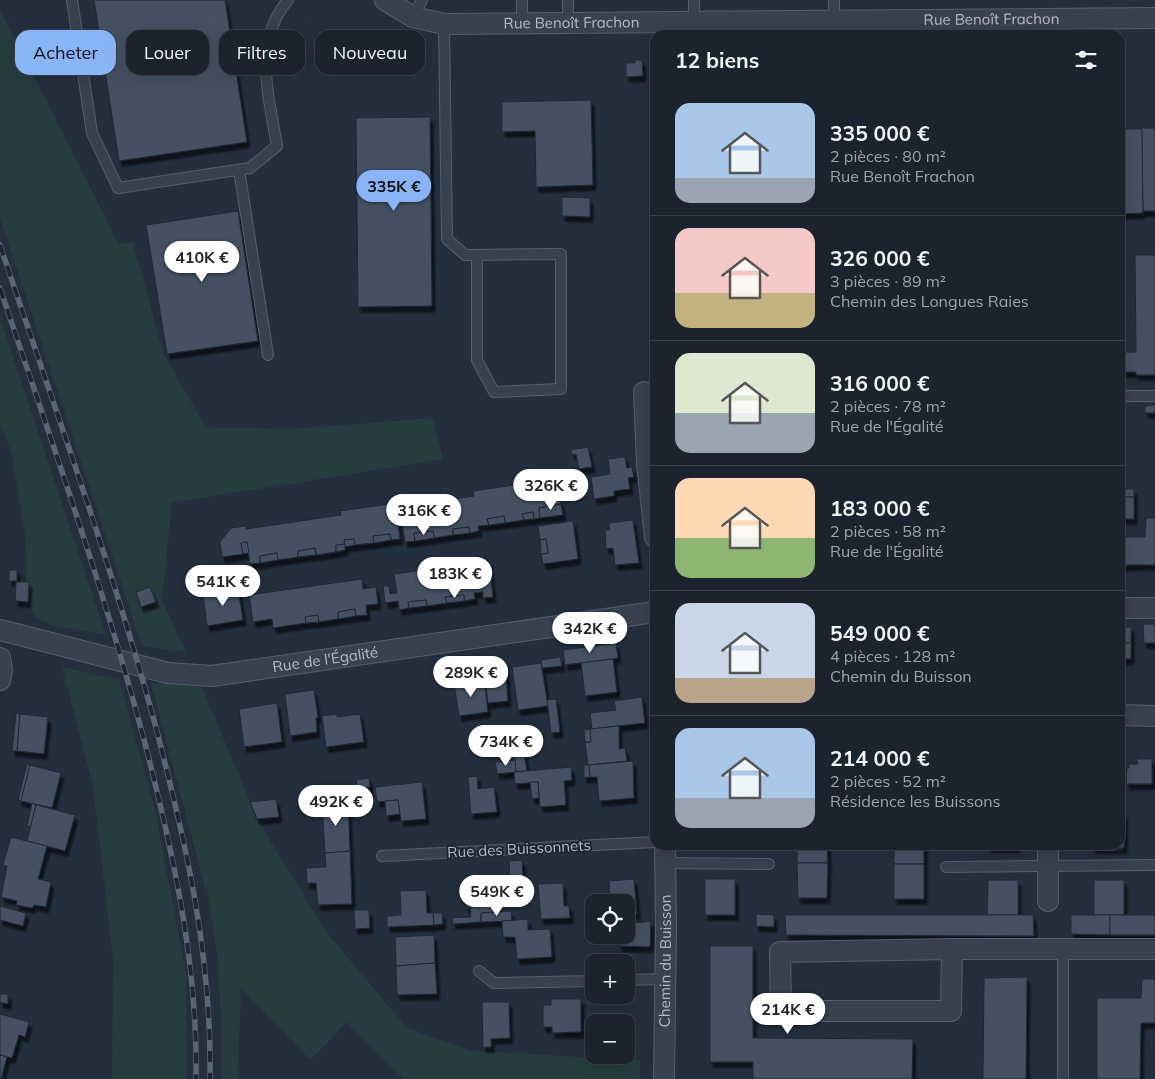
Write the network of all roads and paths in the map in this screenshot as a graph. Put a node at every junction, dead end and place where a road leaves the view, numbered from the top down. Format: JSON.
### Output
{"nodes":[{"id":1,"x":72,"y":0,"type":"edge"},
{"id":2,"x":288,"y":0,"type":"edge"},
{"id":3,"x":385,"y":0,"type":"edge"},
{"id":4,"x":522,"y":0,"type":"edge"},
{"id":5,"x":568,"y":0,"type":"edge"},
{"id":6,"x":694,"y":0,"type":"edge"},
{"id":7,"x":834,"y":0,"type":"edge"},
{"id":8,"x":418,"y":9,"type":"edge"},
{"id":9,"x":1155,"y":18,"type":"edge"},
{"id":10,"x":694,"y":22,"type":"junction"},
{"id":11,"x":834,"y":22,"type":"junction"},
{"id":12,"x":568,"y":23,"type":"junction"},
{"id":13,"x":444,"y":24,"type":"junction"},
{"id":14,"x":522,"y":24,"type":"junction"},
{"id":15,"x":658,"y":28,"type":"edge"},
{"id":16,"x":239,"y":170,"type":"junction"},
{"id":17,"x":477,"y":255,"type":"junction"},
{"id":18,"x":268,"y":355,"type":"dead end"},
{"id":19,"x":1125,"y":396,"type":"edge"},
{"id":20,"x":1155,"y":396,"type":"edge"},
{"id":21,"x":648,"y":399,"type":"edge"},
{"id":22,"x":650,"y":491,"type":"edge"},
{"id":23,"x":1125,"y":608,"type":"edge"},
{"id":24,"x":1155,"y":608,"type":"edge"},
{"id":25,"x":650,"y":613,"type":"edge"},
{"id":26,"x":0,"y":630,"type":"edge"},
{"id":27,"x":0,"y":658,"type":"edge"},
{"id":28,"x":0,"y":680,"type":"edge"},
{"id":29,"x":1125,"y":715,"type":"edge"},
{"id":30,"x":1155,"y":716,"type":"edge"},
{"id":31,"x":650,"y":842,"type":"edge"},
{"id":32,"x":1048,"y":850,"type":"edge"},
{"id":33,"x":665,"y":854,"type":"edge"},
{"id":34,"x":382,"y":856,"type":"dead end"},
{"id":35,"x":769,"y":864,"type":"dead end"},
{"id":36,"x":1048,"y":865,"type":"junction"},
{"id":37,"x":1155,"y":865,"type":"edge"},
{"id":38,"x":946,"y":867,"type":"dead end"},
{"id":39,"x":1048,"y":901,"type":"dead end"},
{"id":40,"x":952,"y":949,"type":"junction"},
{"id":41,"x":1063,"y":949,"type":"junction"},
{"id":42,"x":1155,"y":949,"type":"edge"},
{"id":43,"x":480,"y":971,"type":"dead end"},
{"id":44,"x":666,"y":979,"type":"junction"},
{"id":45,"x":635,"y":980,"type":"edge"},
{"id":46,"x":585,"y":981,"type":"edge"},
{"id":47,"x":664,"y":1079,"type":"edge"},
{"id":48,"x":1063,"y":1079,"type":"edge"}],
"edges":[{"from":1,"to":16,"type":"lane"},
{"from":2,"to":16,"type":"lane"},
{"from":3,"to":8,"type":"street","name":"Rue Benoît Frachon"},
{"from":4,"to":14,"type":"lane"},
{"from":5,"to":12,"type":"lane"},
{"from":6,"to":10,"type":"lane"},
{"from":7,"to":11,"type":"lane"},
{"from":8,"to":13,"type":"street","name":"Rue Benoît Frachon"},
{"from":9,"to":11,"type":"street","name":"Rue Benoît Frachon"},
{"from":10,"to":11,"type":"street","name":"Rue Benoît Frachon"},
{"from":10,"to":15,"type":"street","name":"Rue Benoît Frachon"},
{"from":12,"to":14,"type":"street","name":"Rue Benoît Frachon"},
{"from":12,"to":15,"type":"street","name":"Rue Benoît Frachon"},
{"from":13,"to":14,"type":"street","name":"Rue Benoît Frachon"},
{"from":13,"to":17,"type":"lane"},
{"from":16,"to":18,"type":"lane"},
{"from":17,"to":17,"type":"lane"},
{"from":19,"to":20,"type":"lane"},
{"from":21,"to":22,"type":"street"},
{"from":23,"to":24,"type":"street"},
{"from":25,"to":26,"type":"street","name":"Rue de l'Égalité"},
{"from":27,"to":28,"type":"street"},
{"from":29,"to":30,"type":"street"},
{"from":31,"to":34,"type":"lane","name":"Rue des Buissonnets"},
{"from":32,"to":36,"type":"street"},
{"from":33,"to":35,"type":"lane"},
{"from":33,"to":44,"type":"street","name":"Chemin du Buisson"},
{"from":36,"to":37,"type":"lane"},
{"from":36,"to":38,"type":"lane"},
{"from":36,"to":39,"type":"street"},
{"from":40,"to":40,"type":"street"},
{"from":40,"to":41,"type":"street"},
{"from":41,"to":42,"type":"street"},
{"from":41,"to":48,"type":"lane"},
{"from":43,"to":46,"type":"lane"},
{"from":44,"to":45,"type":"lane"},
{"from":44,"to":47,"type":"street","name":"Chemin du Buisson"}]}
